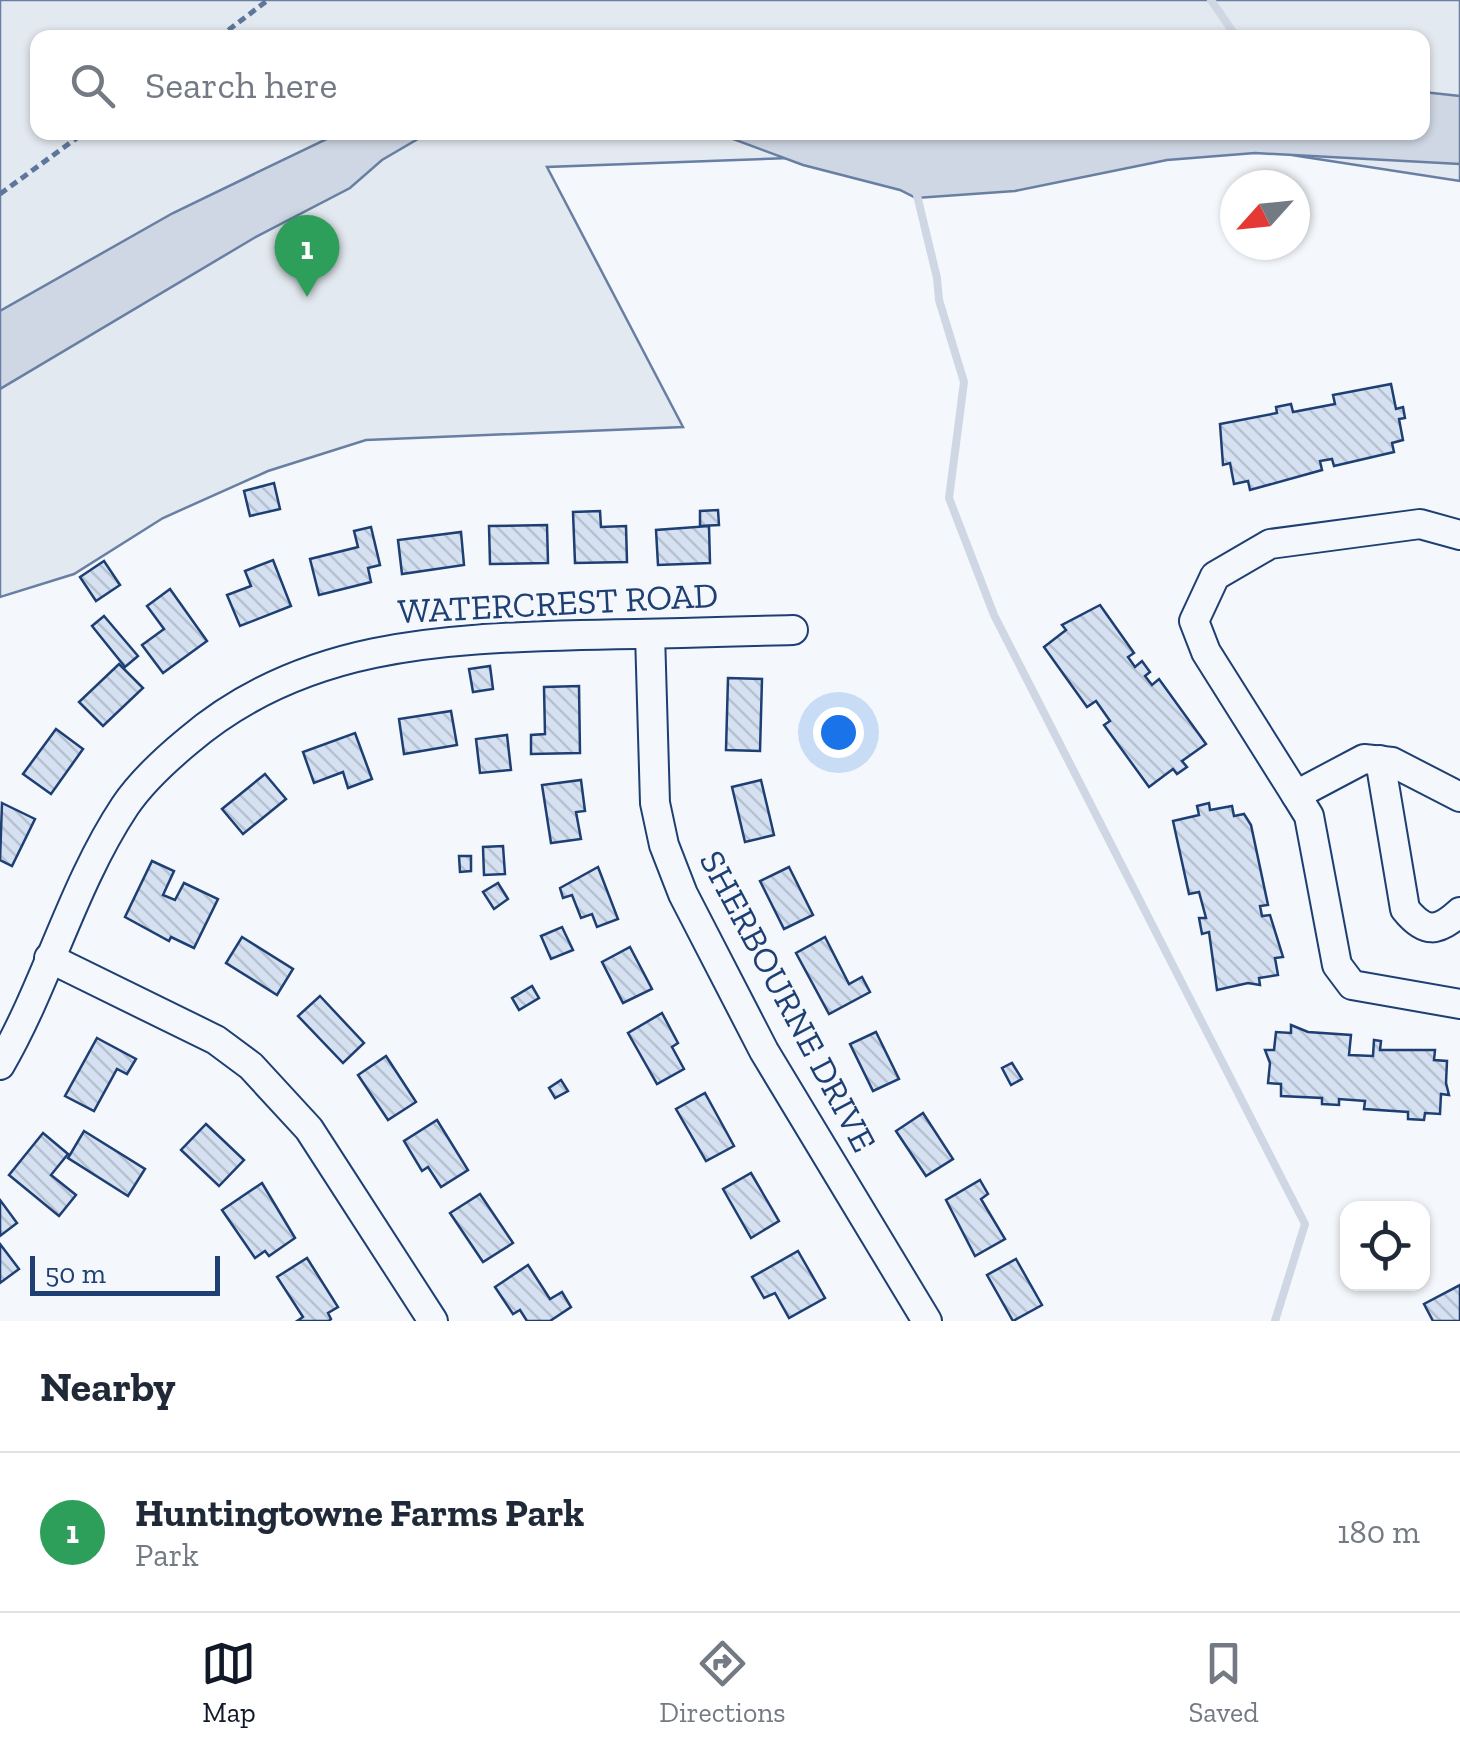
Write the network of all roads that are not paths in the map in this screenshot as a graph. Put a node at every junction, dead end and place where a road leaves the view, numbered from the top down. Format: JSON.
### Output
{"nodes":[{"id":1,"x":1460,"y":535,"type":"edge"},
{"id":2,"x":793,"y":630,"type":"dead end"},
{"id":3,"x":650,"y":634,"type":"junction"},
{"id":4,"x":1380,"y":760,"type":"junction"},
{"id":5,"x":1296,"y":795,"type":"junction"},
{"id":6,"x":1460,"y":797,"type":"edge"},
{"id":7,"x":1460,"y":912,"type":"edge"},
{"id":8,"x":49,"y":958,"type":"junction"},
{"id":9,"x":1460,"y":1004,"type":"edge"},
{"id":10,"x":0,"y":1064,"type":"edge"},
{"id":11,"x":434,"y":1321,"type":"edge"},
{"id":12,"x":927,"y":1321,"type":"edge"}],
"edges":[{"from":1,"to":5,"type":"street"},
{"from":2,"to":3,"type":"street","name":"WATERCREST ROAD"},
{"from":3,"to":8,"type":"street","name":"WATERCREST ROAD"},
{"from":3,"to":12,"type":"street","name":"SHERBOURNE DRIVE"},
{"from":4,"to":5,"type":"street"},
{"from":4,"to":6,"type":"street"},
{"from":4,"to":7,"type":"street"},
{"from":5,"to":9,"type":"street"},
{"from":8,"to":10,"type":"street","name":"WATERCREST ROAD"},
{"from":8,"to":11,"type":"street"}]}
